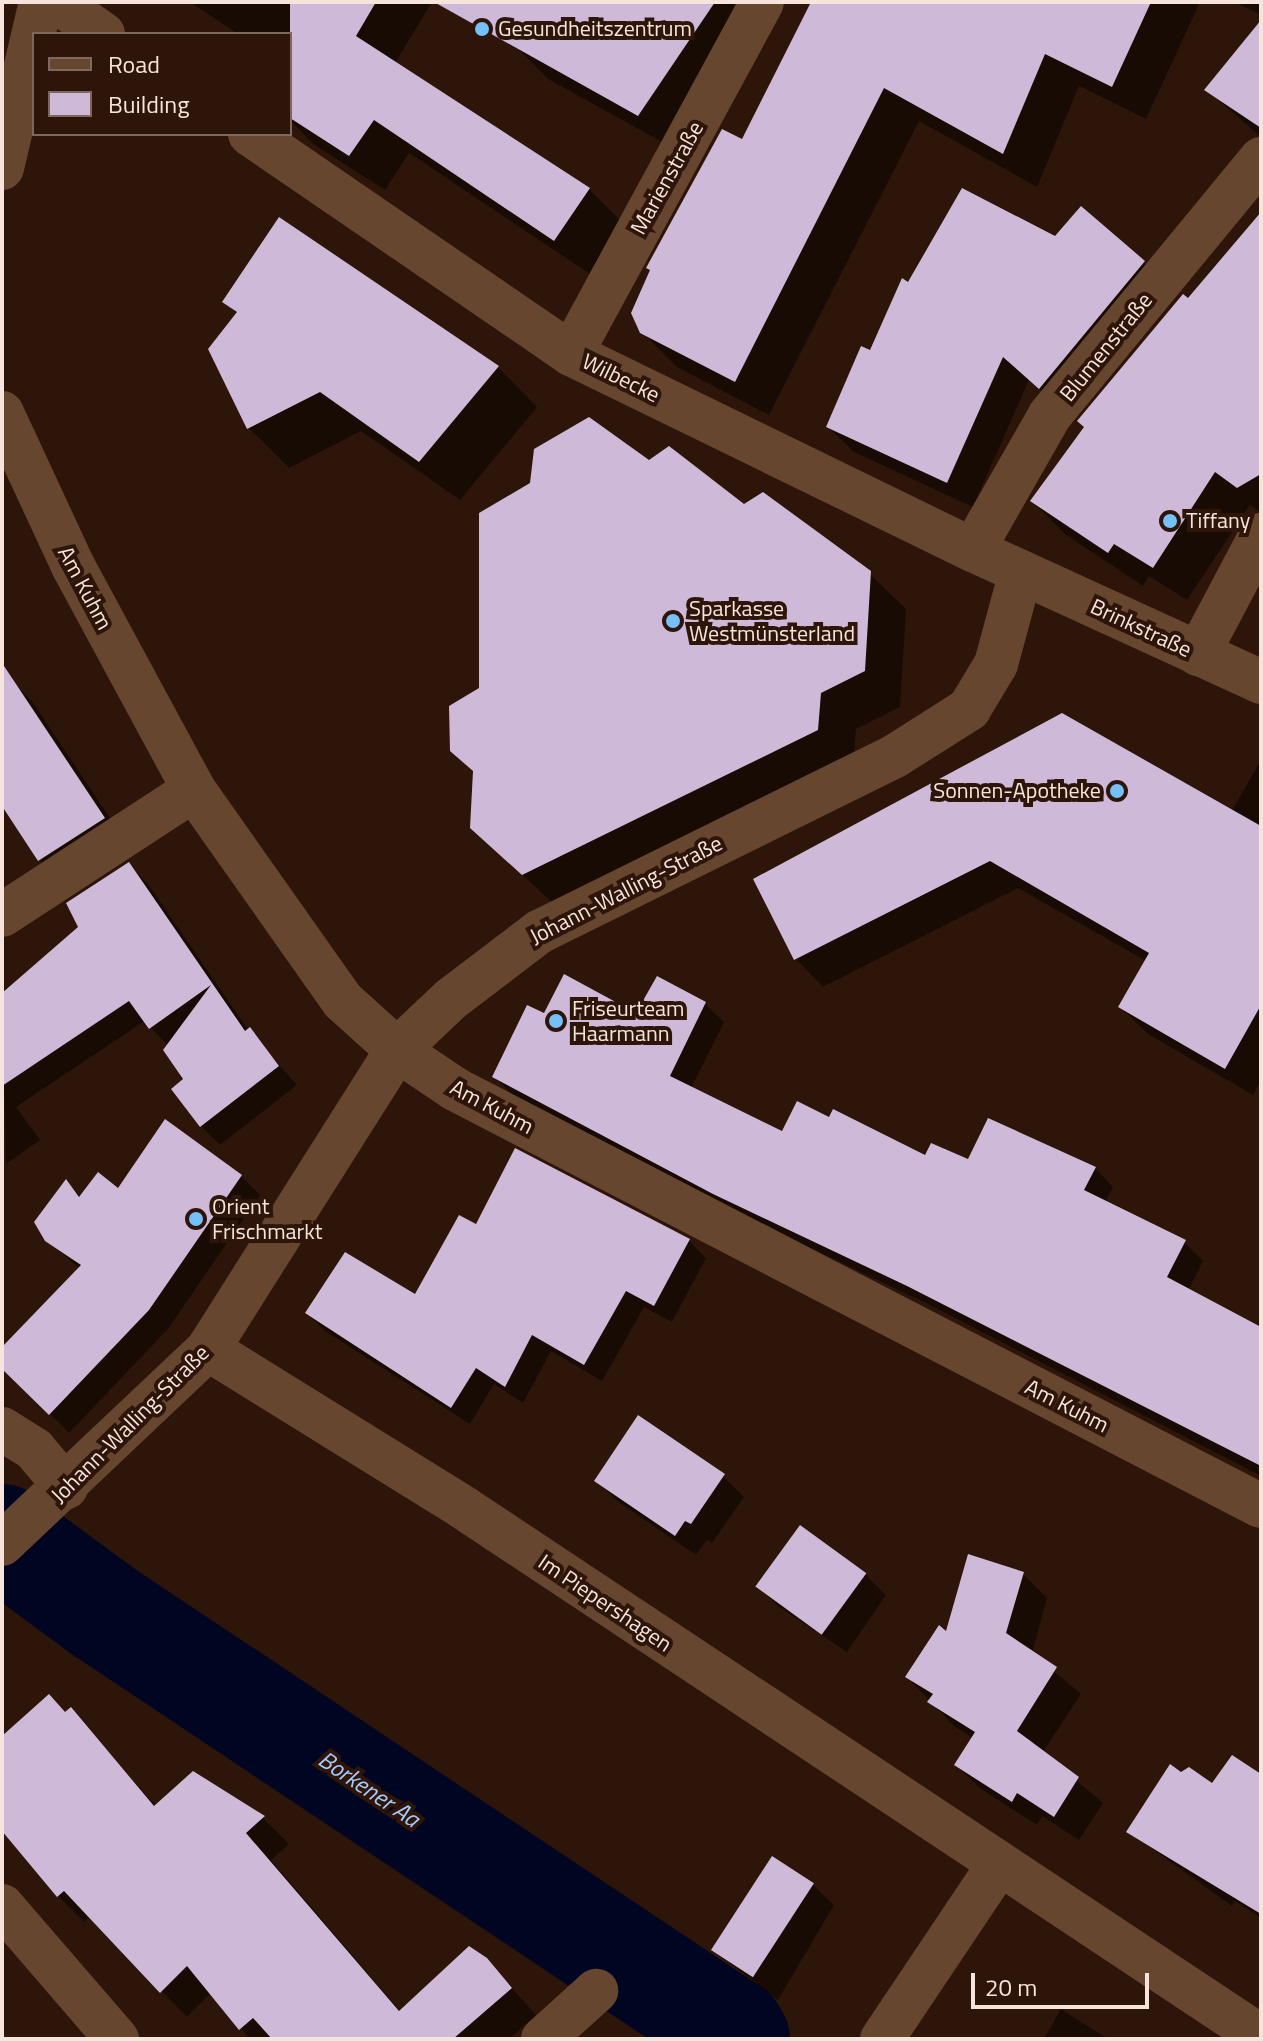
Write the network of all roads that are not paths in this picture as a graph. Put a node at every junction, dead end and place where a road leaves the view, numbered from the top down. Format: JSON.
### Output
{"nodes":[{"id":1,"x":41,"y":2,"type":"edge"},
{"id":2,"x":57,"y":2,"type":"edge"},
{"id":3,"x":762,"y":2,"type":"edge"},
{"id":4,"x":34,"y":32,"type":"edge"},
{"id":5,"x":100,"y":32,"type":"edge"},
{"id":6,"x":32,"y":40,"type":"edge"},
{"id":7,"x":253,"y":136,"type":"edge"},
{"id":8,"x":1261,"y":159,"type":"edge"},
{"id":9,"x":2,"y":168,"type":"edge"},
{"id":10,"x":571,"y":354,"type":"junction"},
{"id":11,"x":2,"y":413,"type":"edge"},
{"id":12,"x":1261,"y":535,"type":"edge"},
{"id":13,"x":973,"y":550,"type":"junction"},
{"id":14,"x":1021,"y":572,"type":"junction"},
{"id":15,"x":1198,"y":654,"type":"junction"},
{"id":16,"x":1261,"y":682,"type":"edge"},
{"id":17,"x":194,"y":790,"type":"junction"},
{"id":18,"x":2,"y":915,"type":"edge"},
{"id":19,"x":397,"y":1050,"type":"junction"},
{"id":20,"x":208,"y":1349,"type":"junction"},
{"id":21,"x":2,"y":1429,"type":"edge"},
{"id":22,"x":56,"y":1498,"type":"junction"},
{"id":23,"x":1261,"y":1506,"type":"edge"},
{"id":24,"x":2,"y":1544,"type":"edge"},
{"id":25,"x":998,"y":1866,"type":"junction"},
{"id":26,"x":2,"y":1906,"type":"edge"},
{"id":27,"x":596,"y":1991,"type":"dead end"},
{"id":28,"x":1261,"y":2037,"type":"edge"},
{"id":29,"x":117,"y":2039,"type":"edge"},
{"id":30,"x":543,"y":2039,"type":"edge"},
{"id":31,"x":882,"y":2039,"type":"edge"}],
"edges":[{"from":1,"to":4,"type":"street"},
{"from":2,"to":5,"type":"street"},
{"from":3,"to":10,"type":"street","name":"Marienstraße"},
{"from":6,"to":9,"type":"street"},
{"from":7,"to":10,"type":"street","name":"Wilbecke"},
{"from":8,"to":13,"type":"street","name":"Blumenstraße"},
{"from":10,"to":13,"type":"street","name":"Wilbecke"},
{"from":11,"to":17,"type":"street","name":"Am Kuhm"},
{"from":12,"to":15,"type":"street"},
{"from":13,"to":14,"type":"street","name":"Wilbecke"},
{"from":14,"to":15,"type":"street","name":"Brinkstraße"},
{"from":14,"to":19,"type":"street","name":"Johann-Walling-Straße"},
{"from":15,"to":16,"type":"street","name":"Brinkstraße"},
{"from":17,"to":18,"type":"street"},
{"from":17,"to":19,"type":"street","name":"Am Kuhm"},
{"from":19,"to":20,"type":"street","name":"Johann-Walling-Straße"},
{"from":19,"to":23,"type":"street","name":"Am Kuhm"},
{"from":20,"to":22,"type":"street","name":"Johann-Walling-Straße"},
{"from":20,"to":25,"type":"street","name":"Im Piepershagen"},
{"from":21,"to":22,"type":"street"},
{"from":22,"to":24,"type":"street","name":"Johann-Walling-Straße"},
{"from":25,"to":28,"type":"street","name":"Im Piepershagen"},
{"from":25,"to":31,"type":"street"},
{"from":26,"to":29,"type":"street"},
{"from":27,"to":30,"type":"street"}]}
